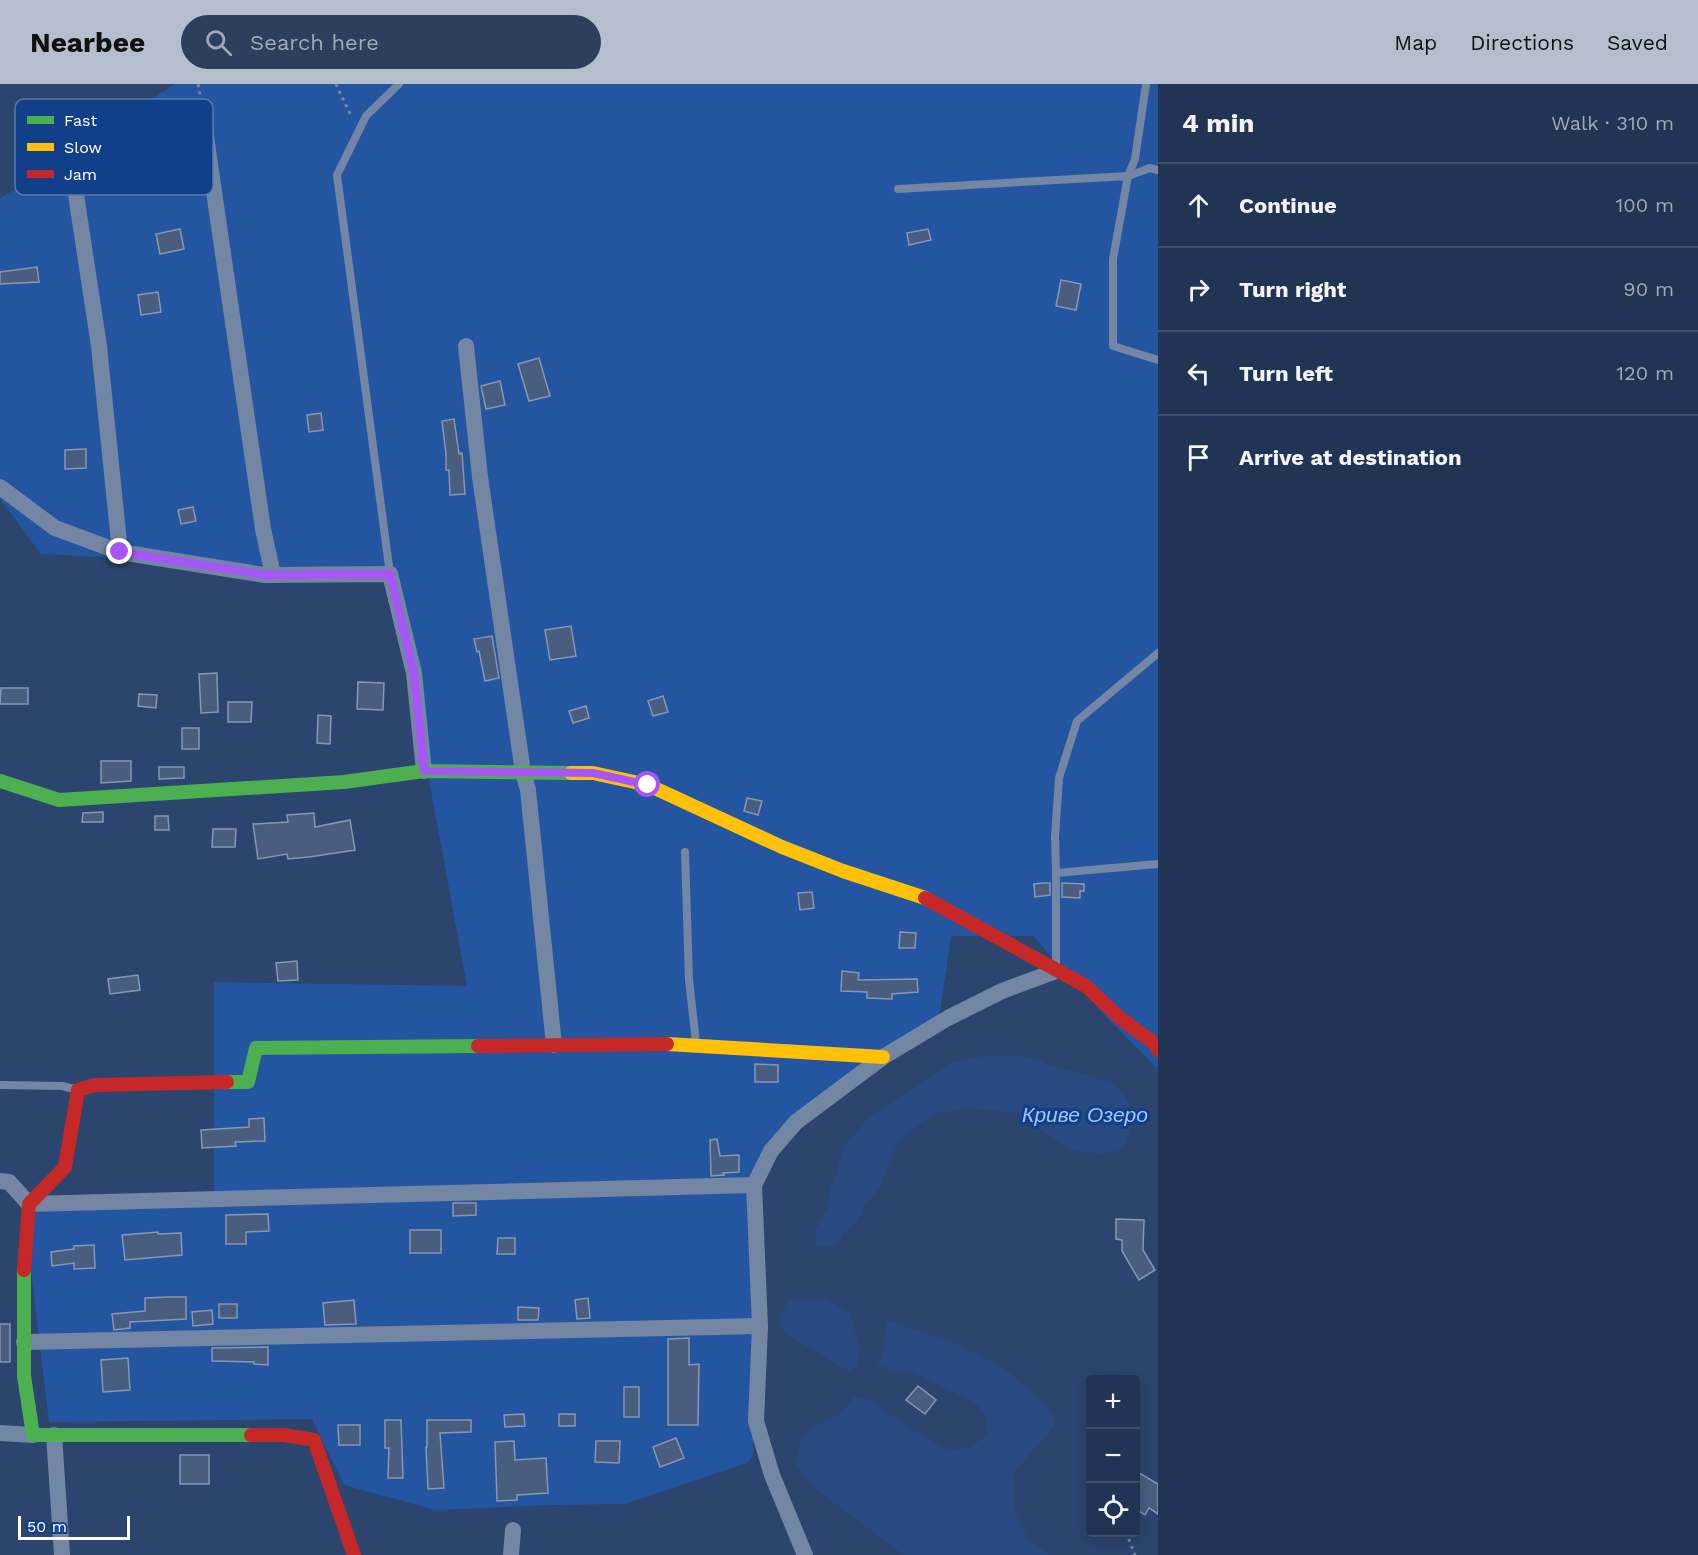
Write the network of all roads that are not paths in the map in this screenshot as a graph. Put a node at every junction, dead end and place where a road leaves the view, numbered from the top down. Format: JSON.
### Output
{"nodes":[{"id":1,"x":399,"y":84,"type":"edge"},
{"id":2,"x":1146,"y":84,"type":"edge"},
{"id":3,"x":1158,"y":170,"type":"edge"},
{"id":4,"x":1128,"y":176,"type":"junction"},
{"id":5,"x":213,"y":185,"type":"edge"},
{"id":6,"x":898,"y":189,"type":"dead end"},
{"id":7,"x":76,"y":195,"type":"edge"},
{"id":8,"x":466,"y":346,"type":"dead end"},
{"id":9,"x":1158,"y":360,"type":"edge"},
{"id":10,"x":0,"y":487,"type":"edge"},
{"id":11,"x":120,"y":552,"type":"junction"},
{"id":12,"x":390,"y":574,"type":"junction"},
{"id":13,"x":273,"y":576,"type":"junction"},
{"id":14,"x":1158,"y":653,"type":"edge"},
{"id":15,"x":424,"y":771,"type":"junction"},
{"id":16,"x":523,"y":772,"type":"junction"},
{"id":17,"x":0,"y":781,"type":"edge"},
{"id":18,"x":685,"y":852,"type":"dead end"},
{"id":19,"x":1158,"y":864,"type":"edge"},
{"id":20,"x":1056,"y":873,"type":"junction"},
{"id":21,"x":1056,"y":971,"type":"junction"},
{"id":22,"x":554,"y":1045,"type":"junction"},
{"id":23,"x":696,"y":1046,"type":"junction"},
{"id":24,"x":1158,"y":1050,"type":"edge"},
{"id":25,"x":883,"y":1057,"type":"junction"},
{"id":26,"x":0,"y":1085,"type":"edge"},
{"id":27,"x":78,"y":1090,"type":"junction"},
{"id":28,"x":0,"y":1180,"type":"edge"},
{"id":29,"x":754,"y":1185,"type":"junction"},
{"id":30,"x":28,"y":1204,"type":"junction"},
{"id":31,"x":760,"y":1326,"type":"junction"},
{"id":32,"x":24,"y":1342,"type":"junction"},
{"id":33,"x":0,"y":1433,"type":"edge"},
{"id":34,"x":33,"y":1435,"type":"junction"},
{"id":35,"x":54,"y":1435,"type":"junction"},
{"id":36,"x":513,"y":1530,"type":"dead end"},
{"id":37,"x":62,"y":1555,"type":"edge"},
{"id":38,"x":354,"y":1555,"type":"edge"},
{"id":39,"x":511,"y":1555,"type":"edge"},
{"id":40,"x":805,"y":1555,"type":"edge"}],
"edges":[{"from":1,"to":12,"type":"lane"},
{"from":2,"to":4,"type":"lane"},
{"from":3,"to":4,"type":"lane"},
{"from":4,"to":6,"type":"lane"},
{"from":4,"to":9,"type":"lane"},
{"from":5,"to":13,"type":"street"},
{"from":7,"to":11,"type":"street"},
{"from":8,"to":16,"type":"street"},
{"from":10,"to":11,"type":"street"},
{"from":11,"to":13,"type":"street"},
{"from":12,"to":13,"type":"street"},
{"from":12,"to":15,"type":"street"},
{"from":14,"to":20,"type":"lane"},
{"from":15,"to":16,"type":"street"},
{"from":15,"to":17,"type":"street"},
{"from":16,"to":21,"type":"street"},
{"from":16,"to":22,"type":"street"},
{"from":18,"to":23,"type":"lane"},
{"from":19,"to":20,"type":"lane"},
{"from":20,"to":21,"type":"lane"},
{"from":21,"to":24,"type":"street"},
{"from":21,"to":25,"type":"street"},
{"from":22,"to":23,"type":"street"},
{"from":22,"to":27,"type":"street"},
{"from":23,"to":25,"type":"street"},
{"from":25,"to":29,"type":"street"},
{"from":26,"to":27,"type":"lane"},
{"from":27,"to":30,"type":"street"},
{"from":28,"to":30,"type":"street"},
{"from":29,"to":30,"type":"street"},
{"from":29,"to":31,"type":"street"},
{"from":30,"to":32,"type":"street"},
{"from":31,"to":32,"type":"street"},
{"from":31,"to":40,"type":"street"},
{"from":32,"to":34,"type":"street"},
{"from":33,"to":34,"type":"street"},
{"from":34,"to":35,"type":"street"},
{"from":35,"to":37,"type":"street"},
{"from":35,"to":38,"type":"street"},
{"from":36,"to":39,"type":"street"}]}
